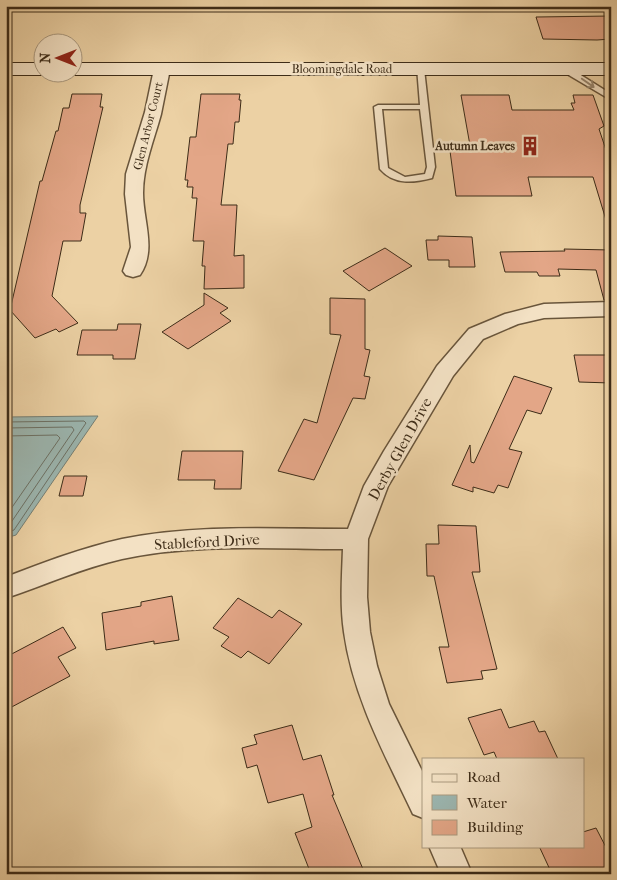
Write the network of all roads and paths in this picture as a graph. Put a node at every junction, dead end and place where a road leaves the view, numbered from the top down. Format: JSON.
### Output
{"nodes":[{"id":1,"x":6,"y":68,"type":"edge"},
{"id":2,"x":32,"y":69,"type":"edge"},
{"id":3,"x":82,"y":69,"type":"edge"},
{"id":4,"x":162,"y":69,"type":"junction"},
{"id":5,"x":420,"y":69,"type":"junction"},
{"id":6,"x":566,"y":69,"type":"junction"},
{"id":7,"x":611,"y":69,"type":"edge"},
{"id":8,"x":611,"y":98,"type":"edge"},
{"id":9,"x":424,"y":106,"type":"junction"},
{"id":10,"x":134,"y":271,"type":"dead end"},
{"id":11,"x":611,"y":310,"type":"edge"},
{"id":12,"x":356,"y":539,"type":"junction"},
{"id":13,"x":6,"y":588,"type":"edge"},
{"id":14,"x":422,"y":802,"type":"edge"},
{"id":15,"x":445,"y":848,"type":"edge"},
{"id":16,"x":457,"y":874,"type":"edge"}],
"edges":[{"from":1,"to":2,"type":"street"},
{"from":3,"to":4,"type":"street","name":"Bloomingdale Road"},
{"from":4,"to":5,"type":"street","name":"Bloomingdale Road"},
{"from":4,"to":10,"type":"street","name":"Glen Arbor Court"},
{"from":5,"to":6,"type":"street","name":"Bloomingdale Road"},
{"from":5,"to":9,"type":"lane"},
{"from":6,"to":7,"type":"street","name":"Bloomingdale Road"},
{"from":6,"to":8,"type":"lane","one_way":true},
{"from":9,"to":9,"type":"lane"},
{"from":11,"to":12,"type":"street","name":"Derby Glen Drive"},
{"from":12,"to":13,"type":"street","name":"Stableford Drive"},
{"from":12,"to":14,"type":"street","name":"Derby Glen Drive"},
{"from":15,"to":16,"type":"street"}]}
